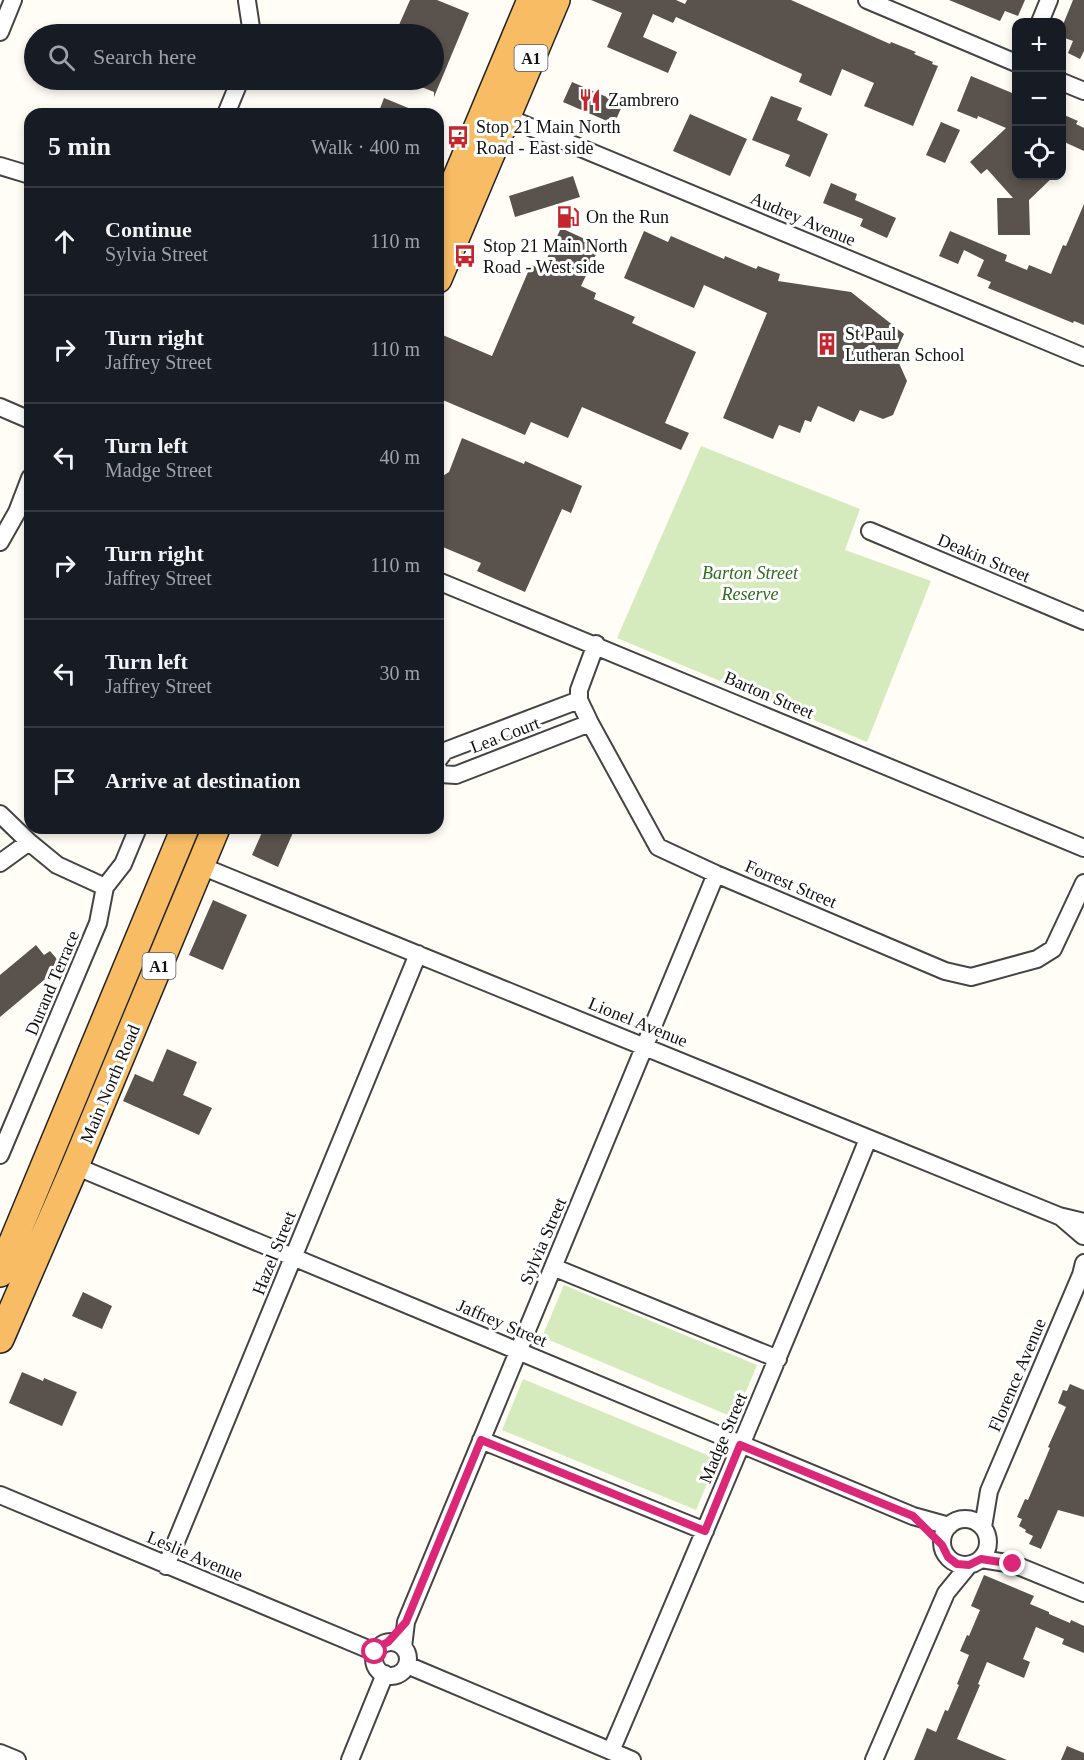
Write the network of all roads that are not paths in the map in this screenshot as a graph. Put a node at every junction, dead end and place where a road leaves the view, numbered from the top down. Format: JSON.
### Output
{"nodes":[{"id":1,"x":13,"y":0,"type":"edge"},
{"id":2,"x":246,"y":0,"type":"edge"},
{"id":3,"x":531,"y":0,"type":"edge"},
{"id":4,"x":556,"y":0,"type":"edge"},
{"id":5,"x":867,"y":0,"type":"edge"},
{"id":6,"x":1049,"y":0,"type":"edge"},
{"id":7,"x":1042,"y":18,"type":"edge"},
{"id":8,"x":250,"y":24,"type":"edge"},
{"id":9,"x":0,"y":32,"type":"edge"},
{"id":10,"x":1012,"y":61,"type":"edge"},
{"id":11,"x":1066,"y":84,"type":"edge"},
{"id":12,"x":236,"y":90,"type":"edge"},
{"id":13,"x":1084,"y":92,"type":"edge"},
{"id":14,"x":228,"y":108,"type":"edge"},
{"id":15,"x":496,"y":113,"type":"junction"},
{"id":16,"x":0,"y":166,"type":"edge"},
{"id":17,"x":24,"y":173,"type":"edge"},
{"id":18,"x":444,"y":211,"type":"edge"},
{"id":19,"x":444,"y":262,"type":"edge"},
{"id":20,"x":1084,"y":357,"type":"edge"},
{"id":21,"x":0,"y":407,"type":"edge"},
{"id":22,"x":24,"y":417,"type":"edge"},
{"id":23,"x":24,"y":494,"type":"edge"},
{"id":24,"x":870,"y":531,"type":"dead end"},
{"id":25,"x":0,"y":542,"type":"edge"},
{"id":26,"x":444,"y":583,"type":"edge"},
{"id":27,"x":1084,"y":621,"type":"edge"},
{"id":28,"x":596,"y":644,"type":"junction"},
{"id":29,"x":579,"y":700,"type":"junction"},
{"id":30,"x":590,"y":723,"type":"junction"},
{"id":31,"x":444,"y":751,"type":"edge"},
{"id":32,"x":444,"y":774,"type":"edge"},
{"id":33,"x":0,"y":814,"type":"edge"},
{"id":34,"x":136,"y":834,"type":"edge"},
{"id":35,"x":183,"y":834,"type":"edge"},
{"id":36,"x":214,"y":834,"type":"edge"},
{"id":37,"x":28,"y":842,"type":"junction"},
{"id":38,"x":1084,"y":848,"type":"edge"},
{"id":39,"x":0,"y":863,"type":"edge"},
{"id":40,"x":201,"y":866,"type":"junction"},
{"id":41,"x":716,"y":874,"type":"junction"},
{"id":42,"x":1084,"y":883,"type":"edge"},
{"id":43,"x":105,"y":887,"type":"junction"},
{"id":44,"x":418,"y":954,"type":"junction"},
{"id":45,"x":646,"y":1047,"type":"junction"},
{"id":46,"x":4,"y":1134,"type":"edge"},
{"id":47,"x":868,"y":1139,"type":"junction"},
{"id":48,"x":0,"y":1155,"type":"edge"},
{"id":49,"x":49,"y":1155,"type":"junction"},
{"id":50,"x":75,"y":1167,"type":"junction"},
{"id":51,"x":1084,"y":1230,"type":"edge"},
{"id":52,"x":293,"y":1257,"type":"junction"},
{"id":53,"x":553,"y":1267,"type":"junction"},
{"id":54,"x":1083,"y":1270,"type":"edge"},
{"id":55,"x":0,"y":1273,"type":"edge"},
{"id":56,"x":0,"y":1340,"type":"edge"},
{"id":57,"x":519,"y":1351,"type":"junction"},
{"id":58,"x":778,"y":1359,"type":"junction"},
{"id":59,"x":481,"y":1440,"type":"junction"},
{"id":60,"x":740,"y":1445,"type":"junction"},
{"id":61,"x":989,"y":1491,"type":"junction"},
{"id":62,"x":0,"y":1495,"type":"edge"},
{"id":63,"x":913,"y":1516,"type":"junction"},
{"id":64,"x":966,"y":1519,"type":"junction"},
{"id":65,"x":949,"y":1526,"type":"junction"},
{"id":66,"x":705,"y":1531,"type":"junction"},
{"id":67,"x":986,"y":1535,"type":"junction"},
{"id":68,"x":945,"y":1551,"type":"junction"},
{"id":69,"x":975,"y":1562,"type":"junction"},
{"id":70,"x":1013,"y":1564,"type":"junction"},
{"id":71,"x":166,"y":1566,"type":"junction"},
{"id":72,"x":946,"y":1593,"type":"junction"},
{"id":73,"x":1084,"y":1593,"type":"edge"},
{"id":74,"x":389,"y":1647,"type":"junction"},
{"id":75,"x":407,"y":1665,"type":"junction"},
{"id":76,"x":385,"y":1674,"type":"junction"},
{"id":77,"x":611,"y":1751,"type":"junction"},
{"id":78,"x":0,"y":1753,"type":"edge"},
{"id":79,"x":17,"y":1760,"type":"edge"},
{"id":80,"x":350,"y":1760,"type":"edge"},
{"id":81,"x":632,"y":1760,"type":"edge"},
{"id":82,"x":874,"y":1760,"type":"edge"}],
"edges":[{"from":1,"to":9,"type":"street"},
{"from":2,"to":8,"type":"street"},
{"from":3,"to":15,"type":"highway","number":"A1"},
{"from":4,"to":15,"type":"highway","number":"A1"},
{"from":5,"to":10,"type":"street"},
{"from":6,"to":7,"type":"street"},
{"from":11,"to":13,"type":"street"},
{"from":12,"to":14,"type":"street"},
{"from":15,"to":18,"type":"highway","number":"A1"},
{"from":15,"to":19,"type":"highway","number":"A1"},
{"from":15,"to":20,"type":"street","name":"Audrey Avenue"},
{"from":16,"to":17,"type":"street"},
{"from":21,"to":22,"type":"street"},
{"from":23,"to":25,"type":"street"},
{"from":24,"to":27,"type":"street","name":"Deakin Street"},
{"from":26,"to":28,"type":"street","name":"Barton Street"},
{"from":28,"to":29,"type":"street"},
{"from":28,"to":38,"type":"street","name":"Barton Street"},
{"from":29,"to":30,"type":"street","name":"Forrest Street"},
{"from":29,"to":31,"type":"street","name":"Lea Court"},
{"from":30,"to":32,"type":"street","name":"Lea Court"},
{"from":30,"to":41,"type":"street","name":"Forrest Street"},
{"from":33,"to":37,"type":"street"},
{"from":34,"to":43,"type":"street","name":"Durand Terrace"},
{"from":35,"to":49,"type":"highway","name":"Main North Road","number":"A1"},
{"from":36,"to":40,"type":"highway","name":"Main North Road","number":"A1"},
{"from":37,"to":39,"type":"street"},
{"from":37,"to":43,"type":"street"},
{"from":40,"to":44,"type":"street","name":"Lionel Avenue"},
{"from":40,"to":50,"type":"highway","name":"Main North Road","number":"A1"},
{"from":41,"to":42,"type":"street","name":"Forrest Street"},
{"from":41,"to":45,"type":"street","name":"Sylvia Street"},
{"from":43,"to":46,"type":"street","name":"Durand Terrace"},
{"from":44,"to":45,"type":"street","name":"Lionel Avenue"},
{"from":44,"to":52,"type":"street","name":"Hazel Street"},
{"from":45,"to":47,"type":"street","name":"Lionel Avenue"},
{"from":45,"to":53,"type":"street","name":"Sylvia Street"},
{"from":46,"to":48,"type":"street","name":"Durand Terrace"},
{"from":47,"to":51,"type":"street","name":"Lionel Avenue"},
{"from":47,"to":58,"type":"street","name":"Madge Street"},
{"from":49,"to":50,"type":"highway"},
{"from":49,"to":55,"type":"highway","name":"Main North Road","number":"A1"},
{"from":50,"to":52,"type":"street","name":"Jaffrey Street"},
{"from":50,"to":56,"type":"highway","name":"Main North Road","number":"A1"},
{"from":52,"to":57,"type":"street","name":"Jaffrey Street"},
{"from":52,"to":71,"type":"street","name":"Hazel Street"},
{"from":53,"to":57,"type":"street","name":"Sylvia Street"},
{"from":53,"to":58,"type":"street"},
{"from":54,"to":61,"type":"street","name":"Florence Avenue"},
{"from":57,"to":59,"type":"street","name":"Sylvia Street"},
{"from":57,"to":60,"type":"street","name":"Jaffrey Street"},
{"from":58,"to":60,"type":"street","name":"Madge Street"},
{"from":59,"to":66,"type":"street"},
{"from":59,"to":74,"type":"street","name":"Sylvia Street"},
{"from":60,"to":63,"type":"street","name":"Jaffrey Street"},
{"from":60,"to":66,"type":"street","name":"Madge Street"},
{"from":61,"to":64,"type":"street","name":"Florence Avenue"},
{"from":61,"to":67,"type":"street","name":"Florence Avenue"},
{"from":62,"to":71,"type":"street","name":"Leslie Avenue"},
{"from":63,"to":65,"type":"street","name":"Jaffrey Street"},
{"from":63,"to":68,"type":"street","name":"Jaffrey Street"},
{"from":64,"to":65,"type":"street"},
{"from":64,"to":67,"type":"street"},
{"from":65,"to":68,"type":"street"},
{"from":66,"to":77,"type":"street","name":"Madge Street"},
{"from":67,"to":69,"type":"street"},
{"from":67,"to":70,"type":"street"},
{"from":68,"to":69,"type":"street"},
{"from":68,"to":72,"type":"street"},
{"from":69,"to":70,"type":"street"},
{"from":69,"to":72,"type":"street"},
{"from":70,"to":73,"type":"street"},
{"from":71,"to":74,"type":"street","name":"Leslie Avenue"},
{"from":72,"to":82,"type":"street"},
{"from":74,"to":75,"type":"street"},
{"from":74,"to":76,"type":"street"},
{"from":75,"to":76,"type":"street"},
{"from":75,"to":77,"type":"street"},
{"from":76,"to":80,"type":"street"},
{"from":77,"to":81,"type":"street"},
{"from":78,"to":79,"type":"street"}]}
